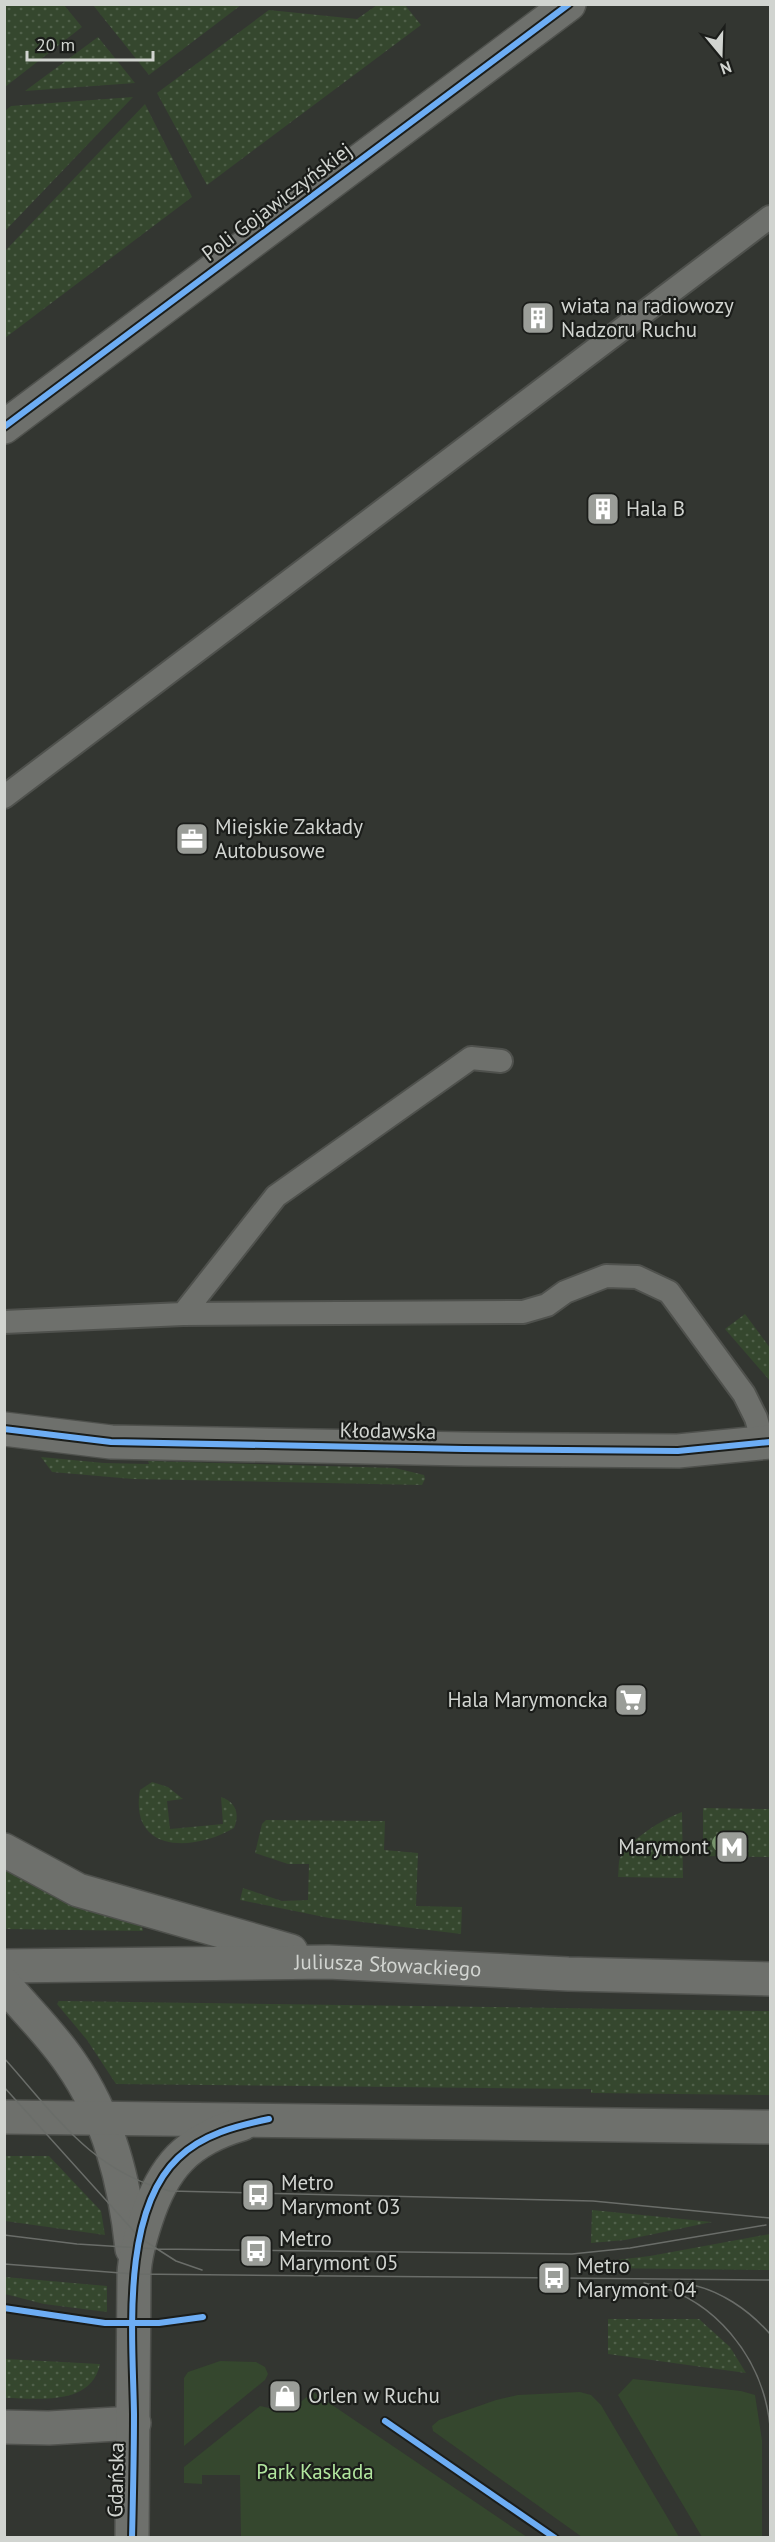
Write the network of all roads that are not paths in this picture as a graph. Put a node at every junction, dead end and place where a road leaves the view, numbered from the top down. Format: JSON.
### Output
{"nodes":[{"id":1,"x":569,"y":4,"type":"edge"},
{"id":2,"x":771,"y":217,"type":"edge"},
{"id":3,"x":4,"y":427,"type":"edge"},
{"id":4,"x":4,"y":796,"type":"edge"},
{"id":5,"x":501,"y":1061,"type":"dead end"},
{"id":6,"x":183,"y":1314,"type":"junction"},
{"id":7,"x":4,"y":1322,"type":"edge"},
{"id":8,"x":4,"y":1430,"type":"edge"},
{"id":9,"x":767,"y":1443,"type":"edge"},
{"id":10,"x":4,"y":1850,"type":"edge"},
{"id":11,"x":328,"y":1962,"type":"junction"},
{"id":12,"x":4,"y":1966,"type":"edge"},
{"id":13,"x":771,"y":1979,"type":"edge"},
{"id":14,"x":4,"y":1984,"type":"edge"},
{"id":15,"x":4,"y":2117,"type":"edge"},
{"id":16,"x":102,"y":2118,"type":"junction"},
{"id":17,"x":269,"y":2119,"type":"junction"},
{"id":18,"x":771,"y":2127,"type":"edge"},
{"id":19,"x":137,"y":2251,"type":"junction"},
{"id":20,"x":134,"y":2423,"type":"junction"},
{"id":21,"x":4,"y":2427,"type":"edge"},
{"id":22,"x":132,"y":2538,"type":"edge"}],
"edges":[{"from":1,"to":3,"type":"street","name":"Poli Gojawiczyńskiej"},
{"from":2,"to":4,"type":"lane"},
{"from":5,"to":6,"type":"lane"},
{"from":6,"to":7,"type":"lane"},
{"from":6,"to":9,"type":"lane"},
{"from":8,"to":9,"type":"street","name":"Kłodawska"},
{"from":10,"to":11,"type":"street"},
{"from":11,"to":12,"type":"street","name":"Juliusza Słowackiego"},
{"from":11,"to":13,"type":"street","name":"Juliusza Słowackiego"},
{"from":14,"to":16,"type":"street"},
{"from":15,"to":16,"type":"street"},
{"from":16,"to":17,"type":"street"},
{"from":16,"to":19,"type":"street"},
{"from":17,"to":18,"type":"street"},
{"from":17,"to":19,"type":"street"},
{"from":19,"to":20,"type":"street","name":"Gdańska"},
{"from":20,"to":21,"type":"street"},
{"from":20,"to":22,"type":"street","name":"Gdańska"}]}
